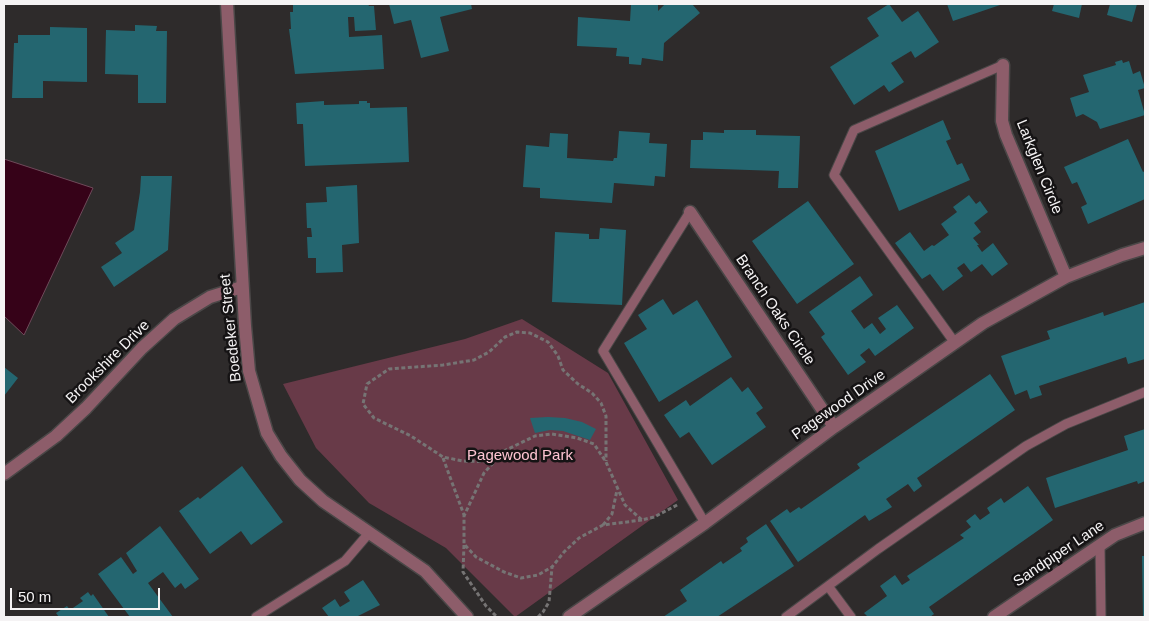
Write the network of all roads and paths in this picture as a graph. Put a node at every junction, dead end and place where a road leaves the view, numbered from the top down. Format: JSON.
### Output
{"nodes":[{"id":1,"x":227,"y":4,"type":"edge"},
{"id":2,"x":1003,"y":65,"type":"joint"},
{"id":3,"x":690,"y":212,"type":"joint"},
{"id":4,"x":1145,"y":248,"type":"edge"},
{"id":5,"x":1066,"y":277,"type":"junction"},
{"id":6,"x":242,"y":287,"type":"junction"},
{"id":7,"x":955,"y":343,"type":"junction"},
{"id":8,"x":1145,"y":392,"type":"edge"},
{"id":9,"x":834,"y":427,"type":"junction"},
{"id":10,"x":443,"y":457,"type":"junction"},
{"id":11,"x":494,"y":462,"type":"junction"},
{"id":12,"x":606,"y":462,"type":"junction"},
{"id":13,"x":4,"y":474,"type":"edge"},
{"id":14,"x":617,"y":490,"type":"junction"},
{"id":15,"x":690,"y":498,"type":"junction"},
{"id":16,"x":464,"y":516,"type":"junction"},
{"id":17,"x":642,"y":520,"type":"junction"},
{"id":18,"x":705,"y":523,"type":"junction"},
{"id":19,"x":1145,"y":524,"type":"edge"},
{"id":20,"x":603,"y":525,"type":"junction"},
{"id":21,"x":369,"y":533,"type":"junction"},
{"id":22,"x":464,"y":544,"type":"junction"},
{"id":23,"x":1100,"y":546,"type":"junction"},
{"id":24,"x":552,"y":567,"type":"junction"},
{"id":25,"x":828,"y":586,"type":"junction"},
{"id":26,"x":256,"y":617,"type":"edge"},
{"id":27,"x":467,"y":617,"type":"edge"},
{"id":28,"x":497,"y":617,"type":"edge"},
{"id":29,"x":538,"y":617,"type":"edge"},
{"id":30,"x":569,"y":617,"type":"edge"},
{"id":31,"x":786,"y":617,"type":"edge"},
{"id":32,"x":851,"y":617,"type":"edge"},
{"id":33,"x":994,"y":617,"type":"edge"},
{"id":34,"x":1101,"y":617,"type":"edge"}],
"edges":[{"from":1,"to":6,"type":"street","name":"Boedeker Street"},
{"from":2,"to":5,"type":"street","name":"Larkglen Circle"},
{"from":2,"to":7,"type":"lane"},
{"from":3,"to":9,"type":"street","name":"Branch Oaks Circle"},
{"from":3,"to":15,"type":"lane"},
{"from":4,"to":5,"type":"street","name":"Pagewood Drive"},
{"from":5,"to":7,"type":"street","name":"Pagewood Drive"},
{"from":6,"to":13,"type":"street","name":"Brookshire Drive"},
{"from":6,"to":21,"type":"street","name":"Boedeker Street"},
{"from":7,"to":9,"type":"street","name":"Pagewood Drive"},
{"from":8,"to":25,"type":"lane"},
{"from":9,"to":18,"type":"street","name":"Pagewood Drive"},
{"from":10,"to":11,"type":"path"},
{"from":10,"to":12,"type":"path"},
{"from":10,"to":16,"type":"path"},
{"from":11,"to":12,"type":"path"},
{"from":11,"to":16,"type":"path"},
{"from":12,"to":14,"type":"path"},
{"from":14,"to":17,"type":"path"},
{"from":14,"to":20,"type":"path"},
{"from":15,"to":17,"type":"path"},
{"from":15,"to":18,"type":"lane"},
{"from":16,"to":22,"type":"path"},
{"from":17,"to":20,"type":"path"},
{"from":18,"to":30,"type":"street","name":"Pagewood Drive"},
{"from":19,"to":23,"type":"street","name":"Sandpiper Lane"},
{"from":20,"to":24,"type":"path"},
{"from":21,"to":26,"type":"lane"},
{"from":21,"to":27,"type":"street","name":"Boedeker Street"},
{"from":22,"to":24,"type":"path"},
{"from":22,"to":28,"type":"path"},
{"from":23,"to":33,"type":"street","name":"Sandpiper Lane"},
{"from":23,"to":34,"type":"lane"},
{"from":24,"to":29,"type":"path"},
{"from":25,"to":31,"type":"lane"},
{"from":25,"to":32,"type":"lane"}]}
